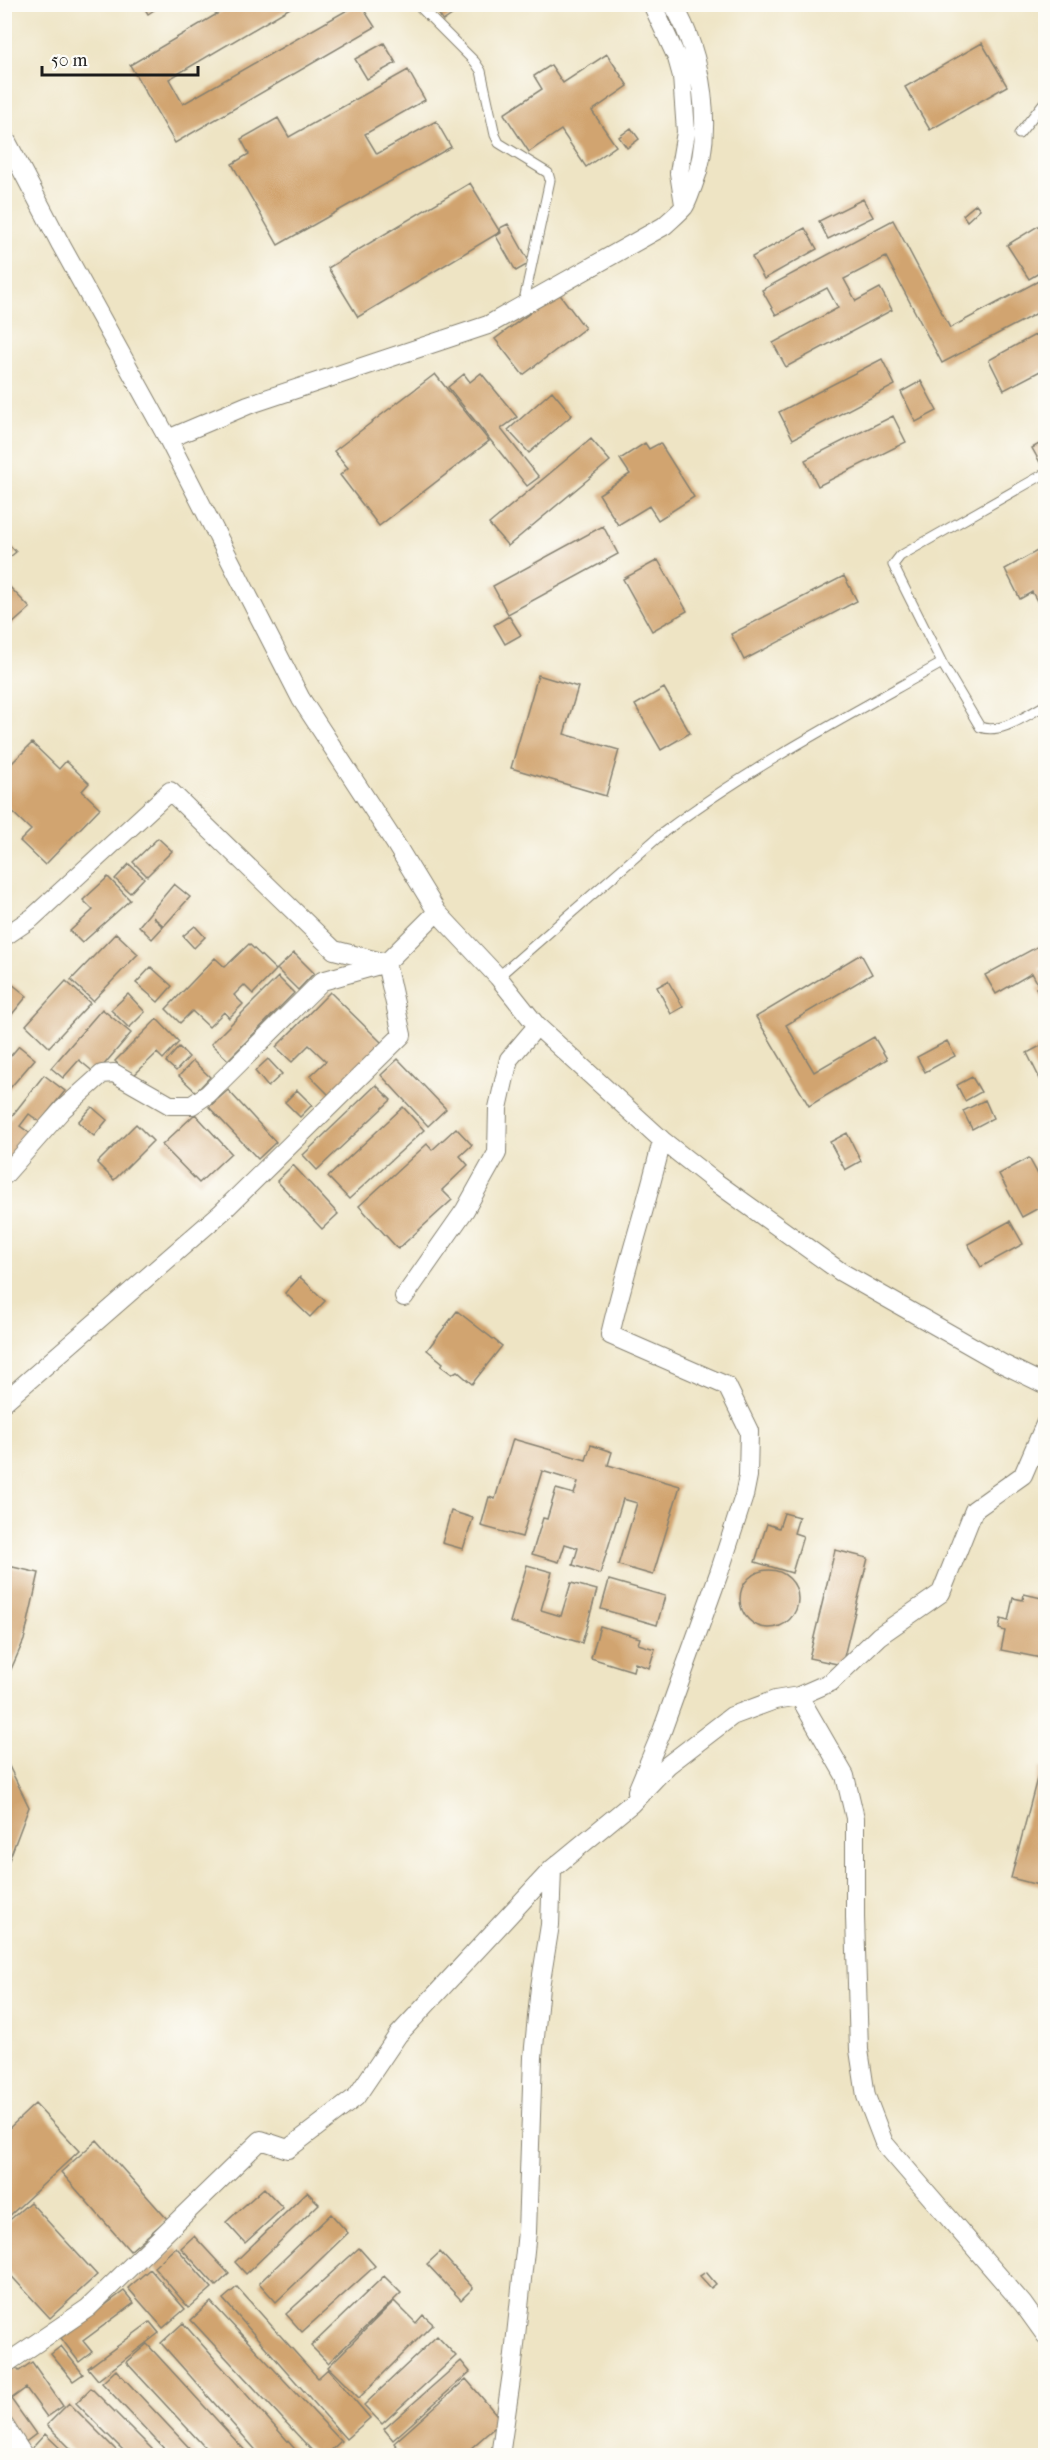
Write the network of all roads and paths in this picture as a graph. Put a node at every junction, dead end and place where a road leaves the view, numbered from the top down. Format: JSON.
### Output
{"nodes":[{"id":1,"x":417,"y":4,"type":"edge"},
{"id":2,"x":652,"y":4,"type":"edge"},
{"id":3,"x":673,"y":4,"type":"edge"},
{"id":4,"x":1046,"y":100,"type":"edge"},
{"id":5,"x":1018,"y":134,"type":"dead end"},
{"id":6,"x":4,"y":136,"type":"edge"},
{"id":7,"x":685,"y":206,"type":"junction"},
{"id":8,"x":523,"y":307,"type":"junction"},
{"id":9,"x":168,"y":439,"type":"junction"},
{"id":10,"x":1046,"y":473,"type":"edge"},
{"id":11,"x":942,"y":663,"type":"junction"},
{"id":12,"x":1046,"y":705,"type":"edge"},
{"id":13,"x":437,"y":912,"type":"junction"},
{"id":14,"x":4,"y":937,"type":"edge"},
{"id":15,"x":386,"y":963,"type":"junction"},
{"id":16,"x":498,"y":977,"type":"junction"},
{"id":17,"x":537,"y":1026,"type":"junction"},
{"id":18,"x":662,"y":1140,"type":"junction"},
{"id":19,"x":6,"y":1173,"type":"edge"},
{"id":20,"x":404,"y":1297,"type":"dead end"},
{"id":21,"x":1046,"y":1385,"type":"edge"},
{"id":22,"x":4,"y":1402,"type":"edge"},
{"id":23,"x":1046,"y":1422,"type":"edge"},
{"id":24,"x":799,"y":1696,"type":"junction"},
{"id":25,"x":631,"y":1804,"type":"junction"},
{"id":26,"x":552,"y":1869,"type":"junction"},
{"id":27,"x":1046,"y":2336,"type":"edge"},
{"id":28,"x":4,"y":2365,"type":"edge"},
{"id":29,"x":4,"y":2426,"type":"edge"},
{"id":30,"x":24,"y":2456,"type":"edge"},
{"id":31,"x":500,"y":2456,"type":"edge"}],
"edges":[{"from":1,"to":8,"type":"lane"},
{"from":2,"to":7,"type":"street"},
{"from":3,"to":7,"type":"street"},
{"from":4,"to":5,"type":"lane"},
{"from":6,"to":9,"type":"street"},
{"from":7,"to":8,"type":"street"},
{"from":8,"to":9,"type":"street"},
{"from":9,"to":13,"type":"street"},
{"from":10,"to":11,"type":"lane"},
{"from":11,"to":12,"type":"lane"},
{"from":11,"to":16,"type":"lane"},
{"from":13,"to":15,"type":"street"},
{"from":13,"to":16,"type":"street"},
{"from":14,"to":15,"type":"street"},
{"from":15,"to":19,"type":"street"},
{"from":15,"to":22,"type":"street"},
{"from":16,"to":17,"type":"street"},
{"from":17,"to":18,"type":"street"},
{"from":17,"to":20,"type":"street"},
{"from":18,"to":21,"type":"street"},
{"from":18,"to":25,"type":"street"},
{"from":23,"to":24,"type":"street"},
{"from":24,"to":25,"type":"street"},
{"from":24,"to":27,"type":"street"},
{"from":25,"to":26,"type":"street"},
{"from":26,"to":28,"type":"street"},
{"from":26,"to":31,"type":"street"},
{"from":29,"to":30,"type":"street"}]}
